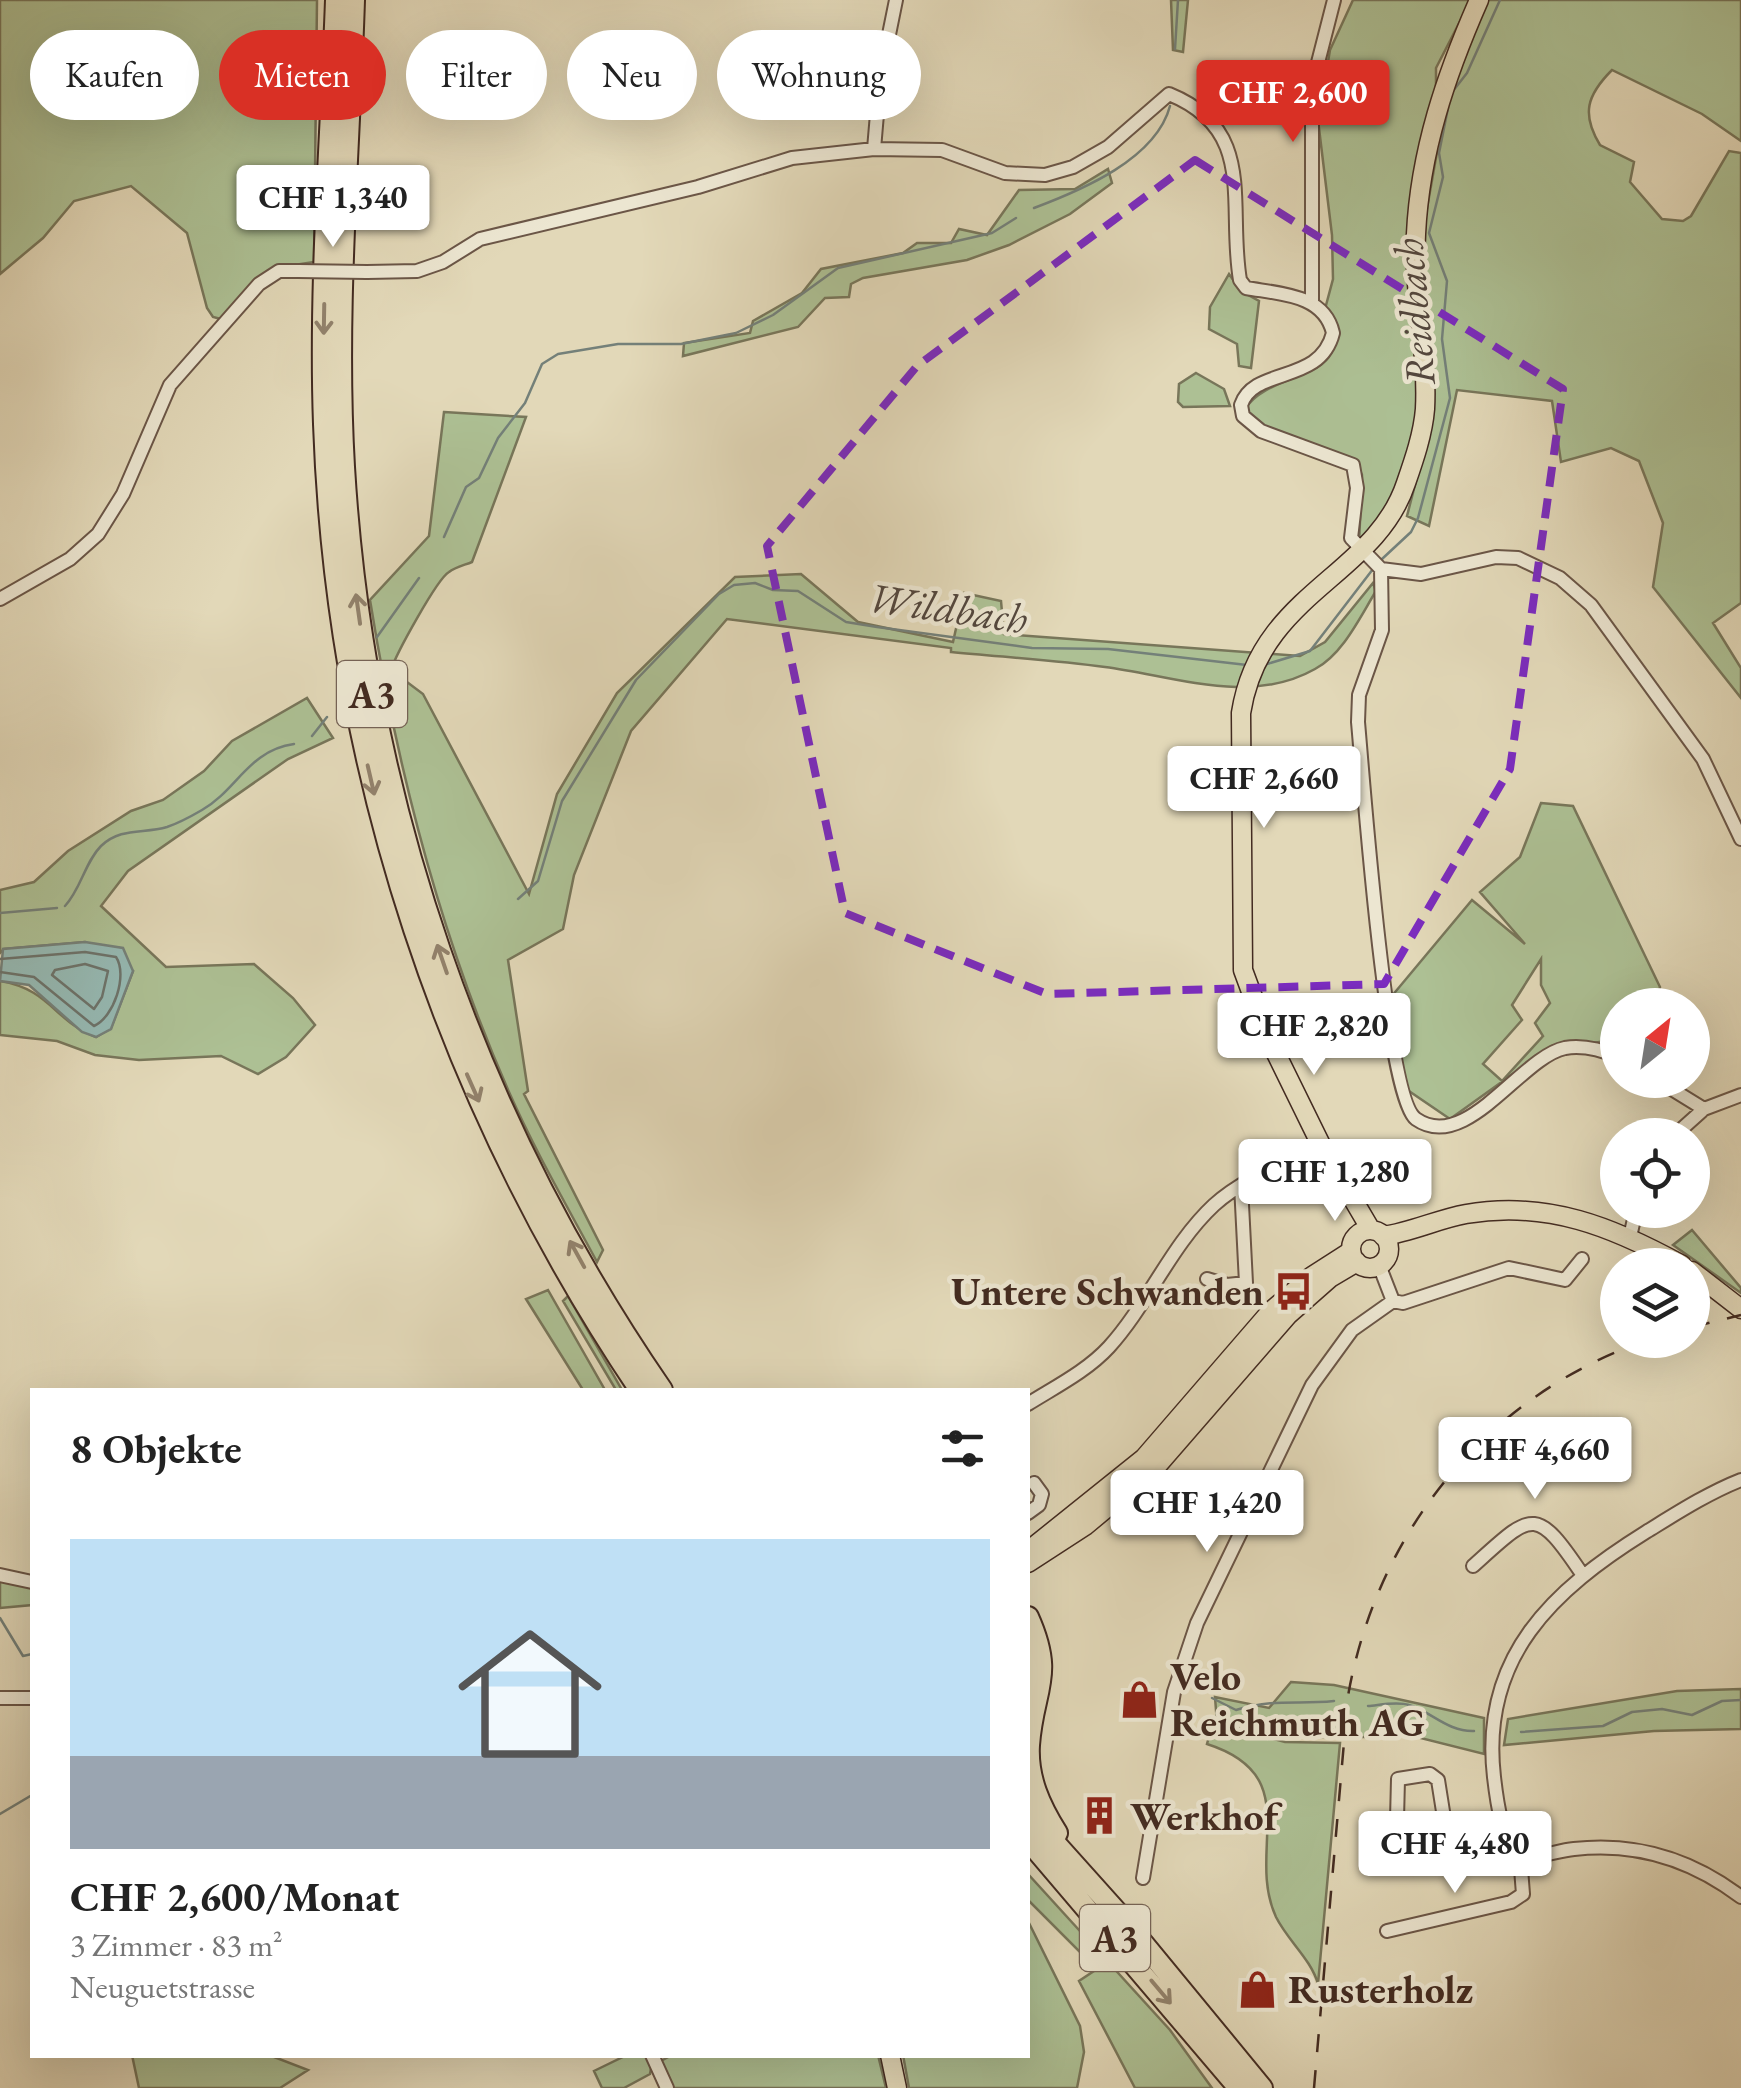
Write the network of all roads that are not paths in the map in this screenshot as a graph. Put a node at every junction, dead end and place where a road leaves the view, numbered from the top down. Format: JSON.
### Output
{"nodes":[{"id":1,"x":336,"y":0,"type":"edge"},
{"id":2,"x":354,"y":0,"type":"edge"},
{"id":3,"x":896,"y":0,"type":"edge"},
{"id":4,"x":1334,"y":0,"type":"edge"},
{"id":5,"x":1480,"y":0,"type":"edge"},
{"id":6,"x":874,"y":150,"type":"junction"},
{"id":7,"x":1312,"y":301,"type":"junction"},
{"id":8,"x":1365,"y":554,"type":"junction"},
{"id":9,"x":1381,"y":569,"type":"junction"},
{"id":10,"x":0,"y":599,"type":"edge"},
{"id":11,"x":1741,"y":839,"type":"edge"},
{"id":12,"x":1600,"y":1052,"type":"edge"},
{"id":13,"x":1741,"y":1094,"type":"edge"},
{"id":14,"x":1686,"y":1098,"type":"edge"},
{"id":15,"x":1704,"y":1109,"type":"junction"},
{"id":16,"x":1694,"y":1118,"type":"edge"},
{"id":17,"x":1320,"y":1146,"type":"junction"},
{"id":18,"x":1241,"y":1185,"type":"junction"},
{"id":19,"x":1632,"y":1228,"type":"edge"},
{"id":20,"x":1630,"y":1237,"type":"junction"},
{"id":21,"x":1369,"y":1247,"type":"junction"},
{"id":22,"x":1650,"y":1248,"type":"edge"},
{"id":23,"x":1582,"y":1259,"type":"dead end"},
{"id":24,"x":1207,"y":1279,"type":"dead end"},
{"id":25,"x":1710,"y":1285,"type":"edge"},
{"id":26,"x":1393,"y":1300,"type":"junction"},
{"id":27,"x":1741,"y":1309,"type":"edge"},
{"id":28,"x":639,"y":1388,"type":"edge"},
{"id":29,"x":661,"y":1388,"type":"edge"},
{"id":30,"x":1030,"y":1403,"type":"edge"},
{"id":31,"x":1741,"y":1480,"type":"edge"},
{"id":32,"x":1034,"y":1483,"type":"dead end"},
{"id":33,"x":1030,"y":1512,"type":"edge"},
{"id":34,"x":1030,"y":1549,"type":"edge"},
{"id":35,"x":1030,"y":1562,"type":"edge"},
{"id":36,"x":1473,"y":1566,"type":"dead end"},
{"id":37,"x":1582,"y":1574,"type":"junction"},
{"id":38,"x":0,"y":1575,"type":"edge"},
{"id":39,"x":30,"y":1582,"type":"edge"},
{"id":40,"x":1030,"y":1623,"type":"edge"},
{"id":41,"x":0,"y":1698,"type":"edge"},
{"id":42,"x":30,"y":1698,"type":"edge"},
{"id":43,"x":1030,"y":1742,"type":"edge"},
{"id":44,"x":1030,"y":1742,"type":"edge"},
{"id":45,"x":1030,"y":1770,"type":"edge"},
{"id":46,"x":1030,"y":1770,"type":"edge"},
{"id":47,"x":1030,"y":1815,"type":"edge"},
{"id":48,"x":1397,"y":1820,"type":"dead end"},
{"id":49,"x":1030,"y":1842,"type":"edge"},
{"id":50,"x":1509,"y":1845,"type":"junction"},
{"id":51,"x":1520,"y":1856,"type":"junction"},
{"id":52,"x":1079,"y":1869,"type":"junction"},
{"id":53,"x":1143,"y":1878,"type":"dead end"},
{"id":54,"x":1741,"y":1897,"type":"edge"},
{"id":55,"x":1387,"y":1931,"type":"dead end"},
{"id":56,"x":653,"y":2058,"type":"edge"},
{"id":57,"x":891,"y":2058,"type":"edge"},
{"id":58,"x":667,"y":2088,"type":"edge"},
{"id":59,"x":897,"y":2088,"type":"edge"},
{"id":60,"x":1239,"y":2088,"type":"edge"},
{"id":61,"x":1262,"y":2088,"type":"edge"}],
"edges":[{"from":1,"to":28,"type":"highway","number":"A3","one_way":true},
{"from":29,"to":2,"type":"highway","number":"A3","one_way":true},
{"from":3,"to":6,"type":"street"},
{"from":4,"to":7,"type":"street"},
{"from":5,"to":8,"type":"main road"},
{"from":6,"to":7,"type":"street"},
{"from":6,"to":10,"type":"street","bridge":true},
{"from":7,"to":8,"type":"street"},
{"from":8,"to":9,"type":"street"},
{"from":8,"to":17,"type":"main road"},
{"from":9,"to":11,"type":"street"},
{"from":9,"to":12,"type":"street"},
{"from":13,"to":15,"type":"street"},
{"from":14,"to":15,"type":"street"},
{"from":15,"to":16,"type":"street"},
{"from":17,"to":18,"type":"street"},
{"from":17,"to":21,"type":"main road"},
{"from":18,"to":24,"type":"street"},
{"from":18,"to":30,"type":"street"},
{"from":19,"to":20,"type":"street"},
{"from":20,"to":21,"type":"main road"},
{"from":20,"to":22,"type":"main road"},
{"from":21,"to":26,"type":"street"},
{"from":21,"to":34,"type":"main road"},
{"from":21,"to":35,"type":"main road"},
{"from":23,"to":26,"type":"street"},
{"from":25,"to":27,"type":"main road"},
{"from":26,"to":53,"type":"street"},
{"from":31,"to":37,"type":"street"},
{"from":32,"to":33,"type":"street"},
{"from":36,"to":37,"type":"street"},
{"from":37,"to":50,"type":"street"},
{"from":38,"to":39,"type":"street"},
{"from":40,"to":44,"type":"highway"},
{"from":41,"to":42,"type":"street"},
{"from":43,"to":46,"type":"highway"},
{"from":45,"to":52,"type":"highway"},
{"from":47,"to":52,"type":"highway","number":"A3"},
{"from":48,"to":50,"type":"street"},
{"from":49,"to":60,"type":"highway","number":"A3","one_way":true},
{"from":50,"to":51,"type":"street"},
{"from":51,"to":54,"type":"street"},
{"from":51,"to":55,"type":"street"},
{"from":52,"to":61,"type":"highway","number":"A3"},
{"from":56,"to":58,"type":"street"},
{"from":57,"to":59,"type":"main road"}]}
